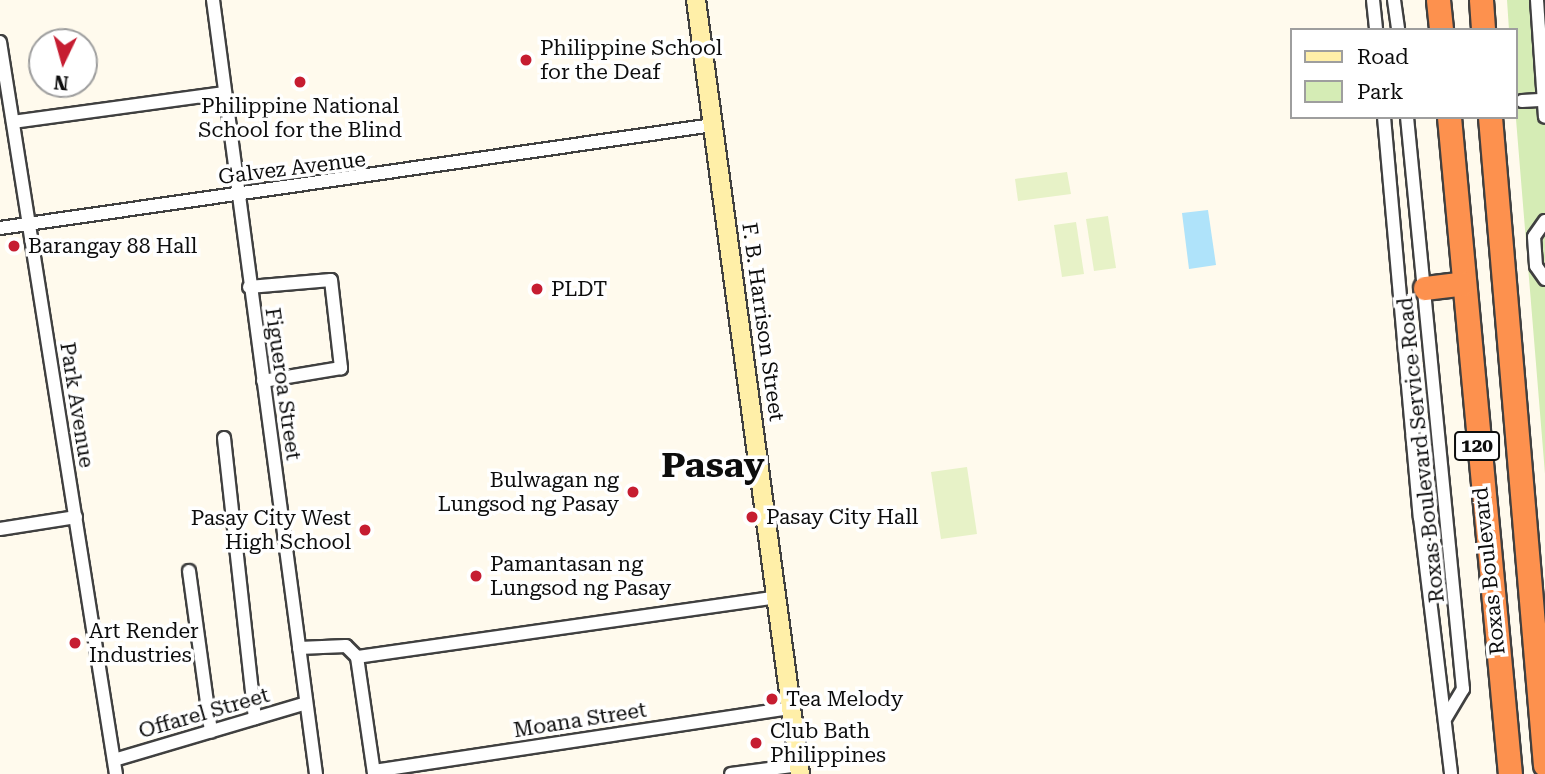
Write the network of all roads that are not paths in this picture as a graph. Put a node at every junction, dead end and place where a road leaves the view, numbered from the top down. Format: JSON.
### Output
{"nodes":[{"id":1,"x":213,"y":0,"type":"edge"},
{"id":2,"x":696,"y":0,"type":"edge"},
{"id":3,"x":1373,"y":0,"type":"edge"},
{"id":4,"x":1394,"y":0,"type":"edge"},
{"id":5,"x":1438,"y":0,"type":"edge"},
{"id":6,"x":1481,"y":0,"type":"edge"},
{"id":7,"x":1537,"y":0,"type":"edge"},
{"id":8,"x":1376,"y":28,"type":"edge"},
{"id":9,"x":1398,"y":28,"type":"edge"},
{"id":10,"x":1441,"y":28,"type":"edge"},
{"id":11,"x":1483,"y":28,"type":"edge"},
{"id":12,"x":0,"y":41,"type":"edge"},
{"id":13,"x":1,"y":55,"type":"edge"},
{"id":14,"x":223,"y":93,"type":"junction"},
{"id":15,"x":1544,"y":100,"type":"edge"},
{"id":16,"x":1522,"y":102,"type":"dead end"},
{"id":17,"x":1545,"y":117,"type":"edge"},
{"id":18,"x":1384,"y":119,"type":"edge"},
{"id":19,"x":1407,"y":119,"type":"edge"},
{"id":20,"x":1449,"y":119,"type":"edge"},
{"id":21,"x":1490,"y":119,"type":"edge"},
{"id":22,"x":13,"y":122,"type":"junction"},
{"id":23,"x":713,"y":125,"type":"junction"},
{"id":24,"x":237,"y":194,"type":"junction"},
{"id":25,"x":1545,"y":221,"type":"edge"},
{"id":26,"x":28,"y":224,"type":"junction"},
{"id":27,"x":0,"y":228,"type":"edge"},
{"id":28,"x":1545,"y":279,"type":"edge"},
{"id":29,"x":1463,"y":283,"type":"junction"},
{"id":30,"x":249,"y":287,"type":"junction"},
{"id":31,"x":1425,"y":288,"type":"junction"},
{"id":32,"x":263,"y":381,"type":"junction"},
{"id":33,"x":224,"y":438,"type":"dead end"},
{"id":34,"x":76,"y":517,"type":"junction"},
{"id":35,"x":0,"y":528,"type":"edge"},
{"id":36,"x":189,"y":571,"type":"dead end"},
{"id":37,"x":777,"y":597,"type":"junction"},
{"id":38,"x":1539,"y":643,"type":"edge"},
{"id":39,"x":299,"y":648,"type":"junction"},
{"id":40,"x":358,"y":657,"type":"junction"},
{"id":41,"x":306,"y":703,"type":"junction"},
{"id":42,"x":791,"y":708,"type":"junction"},
{"id":43,"x":1542,"y":713,"type":"edge"},
{"id":44,"x":1446,"y":717,"type":"junction"},
{"id":45,"x":255,"y":718,"type":"junction"},
{"id":46,"x":211,"y":731,"type":"junction"},
{"id":47,"x":114,"y":760,"type":"junction"},
{"id":48,"x":1545,"y":765,"type":"edge"},
{"id":49,"x":800,"y":769,"type":"edge"},
{"id":50,"x":374,"y":772,"type":"edge"},
{"id":51,"x":116,"y":774,"type":"edge"},
{"id":52,"x":316,"y":774,"type":"edge"},
{"id":53,"x":731,"y":774,"type":"edge"},
{"id":54,"x":1451,"y":774,"type":"edge"},
{"id":55,"x":1510,"y":774,"type":"edge"}],
"edges":[{"from":1,"to":14,"type":"street","name":"Figueroa Street"},
{"from":2,"to":23,"type":"main road","name":"F. B. Harrison Street"},
{"from":3,"to":8,"type":"street"},
{"from":4,"to":9,"type":"street"},
{"from":5,"to":10,"type":"highway"},
{"from":6,"to":11,"type":"highway"},
{"from":7,"to":15,"type":"street"},
{"from":12,"to":13,"type":"street","name":"Park Avenue"},
{"from":13,"to":22,"type":"street","name":"Park Avenue"},
{"from":14,"to":22,"type":"street"},
{"from":14,"to":24,"type":"street","name":"Figueroa Street"},
{"from":15,"to":16,"type":"street"},
{"from":15,"to":17,"type":"street"},
{"from":18,"to":44,"type":"street"},
{"from":19,"to":31,"type":"street","name":"Roxas Boulevard Service Road"},
{"from":20,"to":29,"type":"highway","name":"Roxas Boulevard","number":"120"},
{"from":21,"to":38,"type":"highway","name":"Roxas Boulevard","number":"120"},
{"from":22,"to":26,"type":"street","name":"Park Avenue"},
{"from":23,"to":24,"type":"street","name":"Galvez Avenue"},
{"from":23,"to":37,"type":"main road","name":"F. B. Harrison Street"},
{"from":24,"to":26,"type":"street","name":"Galvez Avenue"},
{"from":24,"to":30,"type":"street","name":"Figueroa Street"},
{"from":25,"to":28,"type":"street"},
{"from":26,"to":27,"type":"street","name":"Galvez Avenue"},
{"from":26,"to":34,"type":"street","name":"Park Avenue"},
{"from":29,"to":31,"type":"highway"},
{"from":29,"to":55,"type":"highway","name":"Roxas Boulevard","number":"120"},
{"from":30,"to":32,"type":"street","name":"Figueroa Street"},
{"from":30,"to":32,"type":"street"},
{"from":31,"to":44,"type":"street","name":"Roxas Boulevard Service Road"},
{"from":32,"to":39,"type":"street","name":"Figueroa Street"},
{"from":33,"to":45,"type":"street"},
{"from":34,"to":35,"type":"street"},
{"from":34,"to":47,"type":"street","name":"Park Avenue"},
{"from":36,"to":46,"type":"street"},
{"from":37,"to":40,"type":"street"},
{"from":37,"to":42,"type":"main road","name":"F. B. Harrison Street"},
{"from":38,"to":43,"type":"highway","name":"Roxas Boulevard","number":"120"},
{"from":39,"to":40,"type":"street"},
{"from":39,"to":41,"type":"street","name":"Figueroa Street"},
{"from":40,"to":50,"type":"street"},
{"from":41,"to":45,"type":"street","name":"Offarel Street"},
{"from":41,"to":52,"type":"street","name":"Figueroa Street"},
{"from":42,"to":49,"type":"main road","name":"F. B. Harrison Street"},
{"from":42,"to":50,"type":"street","name":"Moana Street"},
{"from":43,"to":48,"type":"highway","name":"Roxas Boulevard","number":"120"},
{"from":44,"to":54,"type":"street"},
{"from":45,"to":46,"type":"street","name":"Offarel Street"},
{"from":46,"to":47,"type":"street","name":"Offarel Street"},
{"from":47,"to":51,"type":"street","name":"Park Avenue"},
{"from":49,"to":53,"type":"street"}]}
